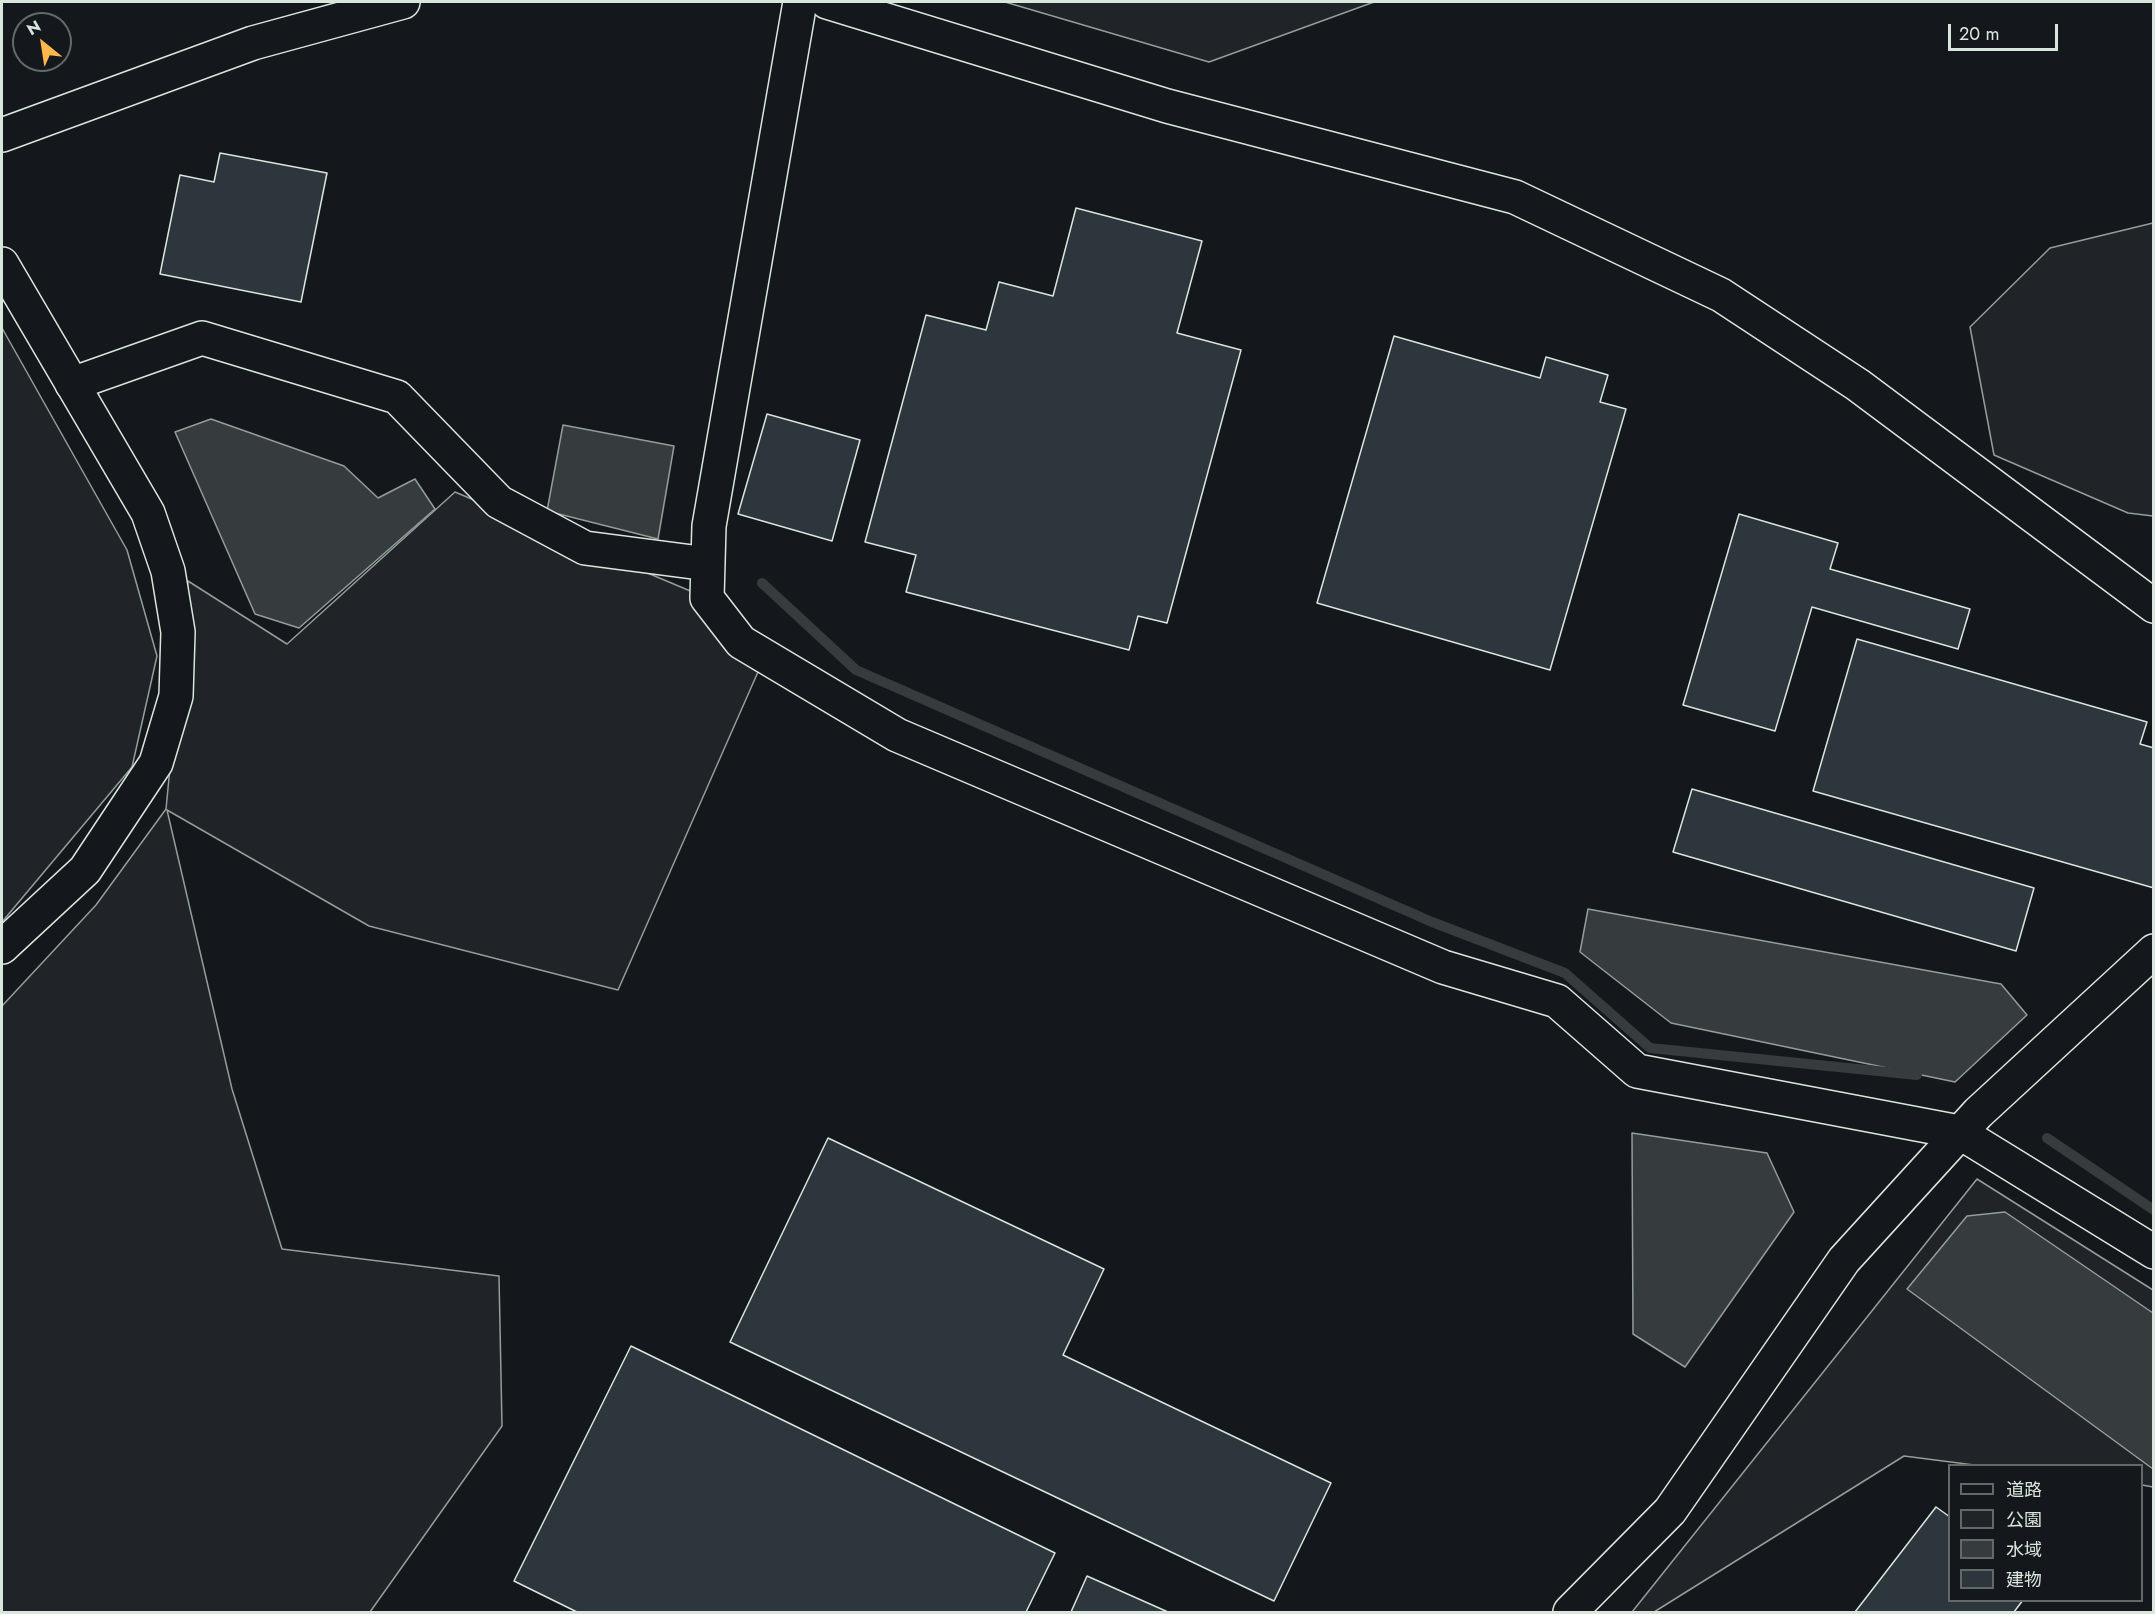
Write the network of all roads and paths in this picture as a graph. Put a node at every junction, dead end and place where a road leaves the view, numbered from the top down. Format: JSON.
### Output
{"nodes":[{"id":1,"x":403,"y":2,"type":"edge"},
{"id":2,"x":800,"y":2,"type":"edge"},
{"id":3,"x":827,"y":2,"type":"edge"},
{"id":4,"x":2,"y":135,"type":"edge"},
{"id":5,"x":2,"y":264,"type":"edge"},
{"id":6,"x":72,"y":384,"type":"junction"},
{"id":7,"x":708,"y":564,"type":"junction"},
{"id":8,"x":2154,"y":606,"type":"edge"},
{"id":9,"x":2,"y":947,"type":"edge"},
{"id":10,"x":2154,"y":951,"type":"edge"},
{"id":11,"x":1959,"y":1132,"type":"junction"},
{"id":12,"x":2154,"y":1252,"type":"edge"},
{"id":13,"x":1570,"y":1612,"type":"edge"}],
"edges":[{"from":1,"to":4,"type":"street"},
{"from":2,"to":7,"type":"street"},
{"from":3,"to":8,"type":"street"},
{"from":5,"to":6,"type":"street"},
{"from":6,"to":7,"type":"street"},
{"from":6,"to":9,"type":"street"},
{"from":7,"to":11,"type":"street"},
{"from":10,"to":11,"type":"street"},
{"from":11,"to":12,"type":"street"},
{"from":11,"to":13,"type":"street"}]}
